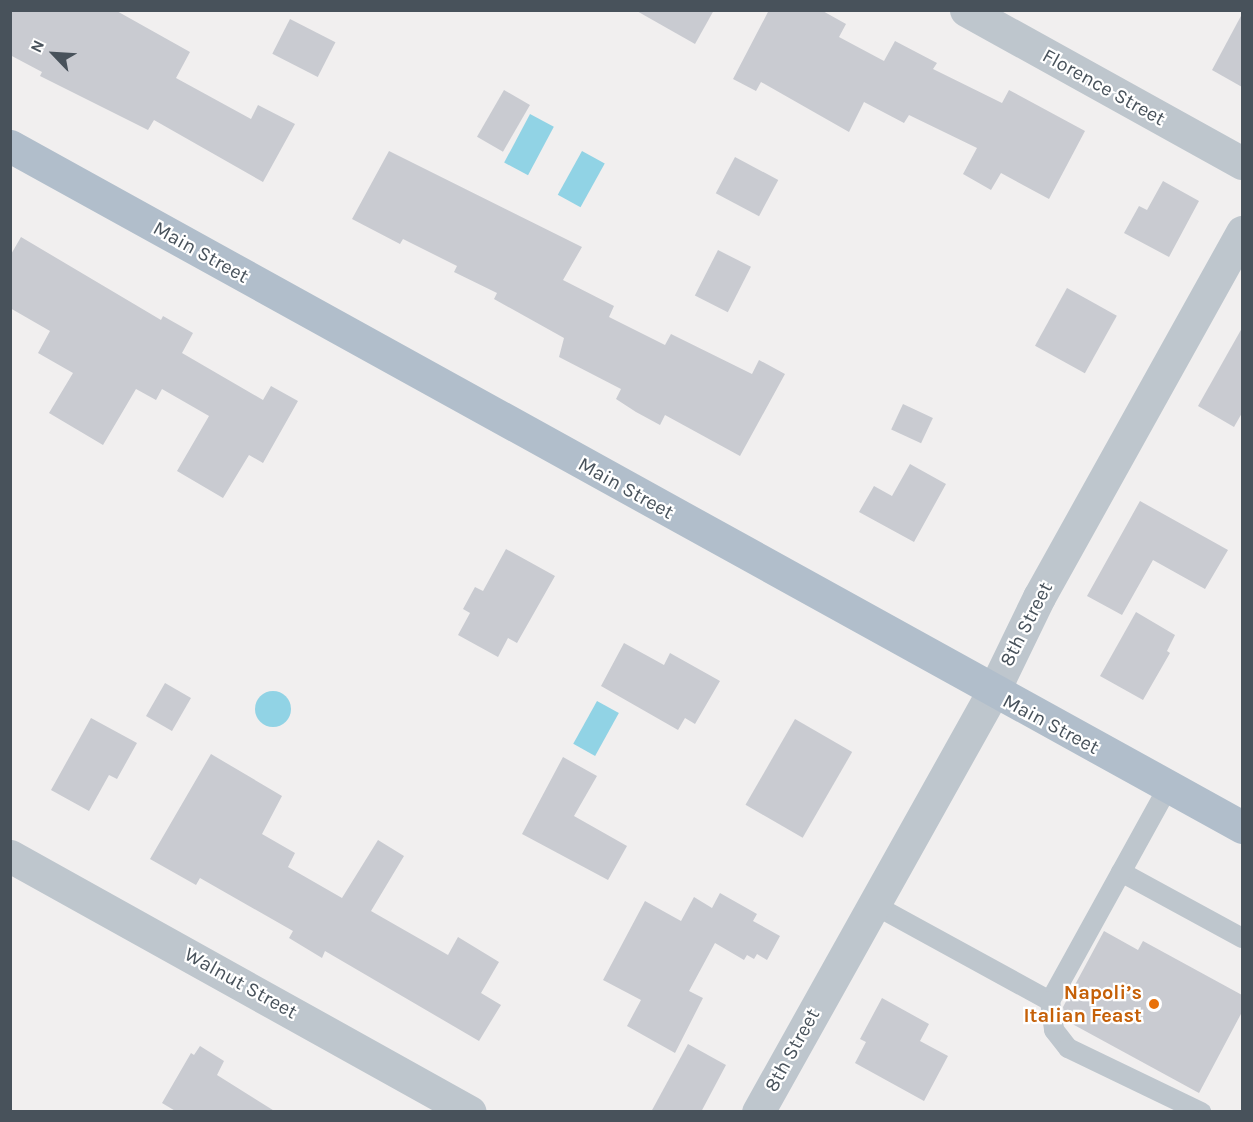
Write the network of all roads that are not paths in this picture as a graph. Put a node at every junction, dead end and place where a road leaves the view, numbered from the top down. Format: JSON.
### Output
{"nodes":[{"id":1,"x":966,"y":10,"type":"edge"},
{"id":2,"x":10,"y":146,"type":"edge"},
{"id":3,"x":1242,"y":163,"type":"edge"},
{"id":4,"x":1242,"y":232,"type":"edge"},
{"id":5,"x":993,"y":692,"type":"junction"},
{"id":6,"x":1168,"y":787,"type":"junction"},
{"id":7,"x":1242,"y":827,"type":"edge"},
{"id":8,"x":10,"y":856,"type":"edge"},
{"id":9,"x":1122,"y":872,"type":"junction"},
{"id":10,"x":871,"y":903,"type":"junction"},
{"id":11,"x":1242,"y":938,"type":"edge"},
{"id":12,"x":1050,"y":1001,"type":"junction"},
{"id":13,"x":470,"y":1112,"type":"edge"},
{"id":14,"x":758,"y":1112,"type":"edge"},
{"id":15,"x":1201,"y":1112,"type":"edge"}],
"edges":[{"from":1,"to":3,"type":"street","name":"Florence Street"},
{"from":2,"to":5,"type":"main road","name":"Main Street"},
{"from":4,"to":5,"type":"street","name":"8th Street"},
{"from":5,"to":6,"type":"main road","name":"Main Street"},
{"from":5,"to":10,"type":"street","name":"8th Street"},
{"from":6,"to":7,"type":"main road","name":"Main Street"},
{"from":6,"to":9,"type":"lane"},
{"from":8,"to":13,"type":"street","name":"Walnut Street"},
{"from":9,"to":11,"type":"lane"},
{"from":9,"to":12,"type":"lane"},
{"from":10,"to":12,"type":"lane"},
{"from":10,"to":14,"type":"street","name":"8th Street"},
{"from":12,"to":15,"type":"lane"}]}
